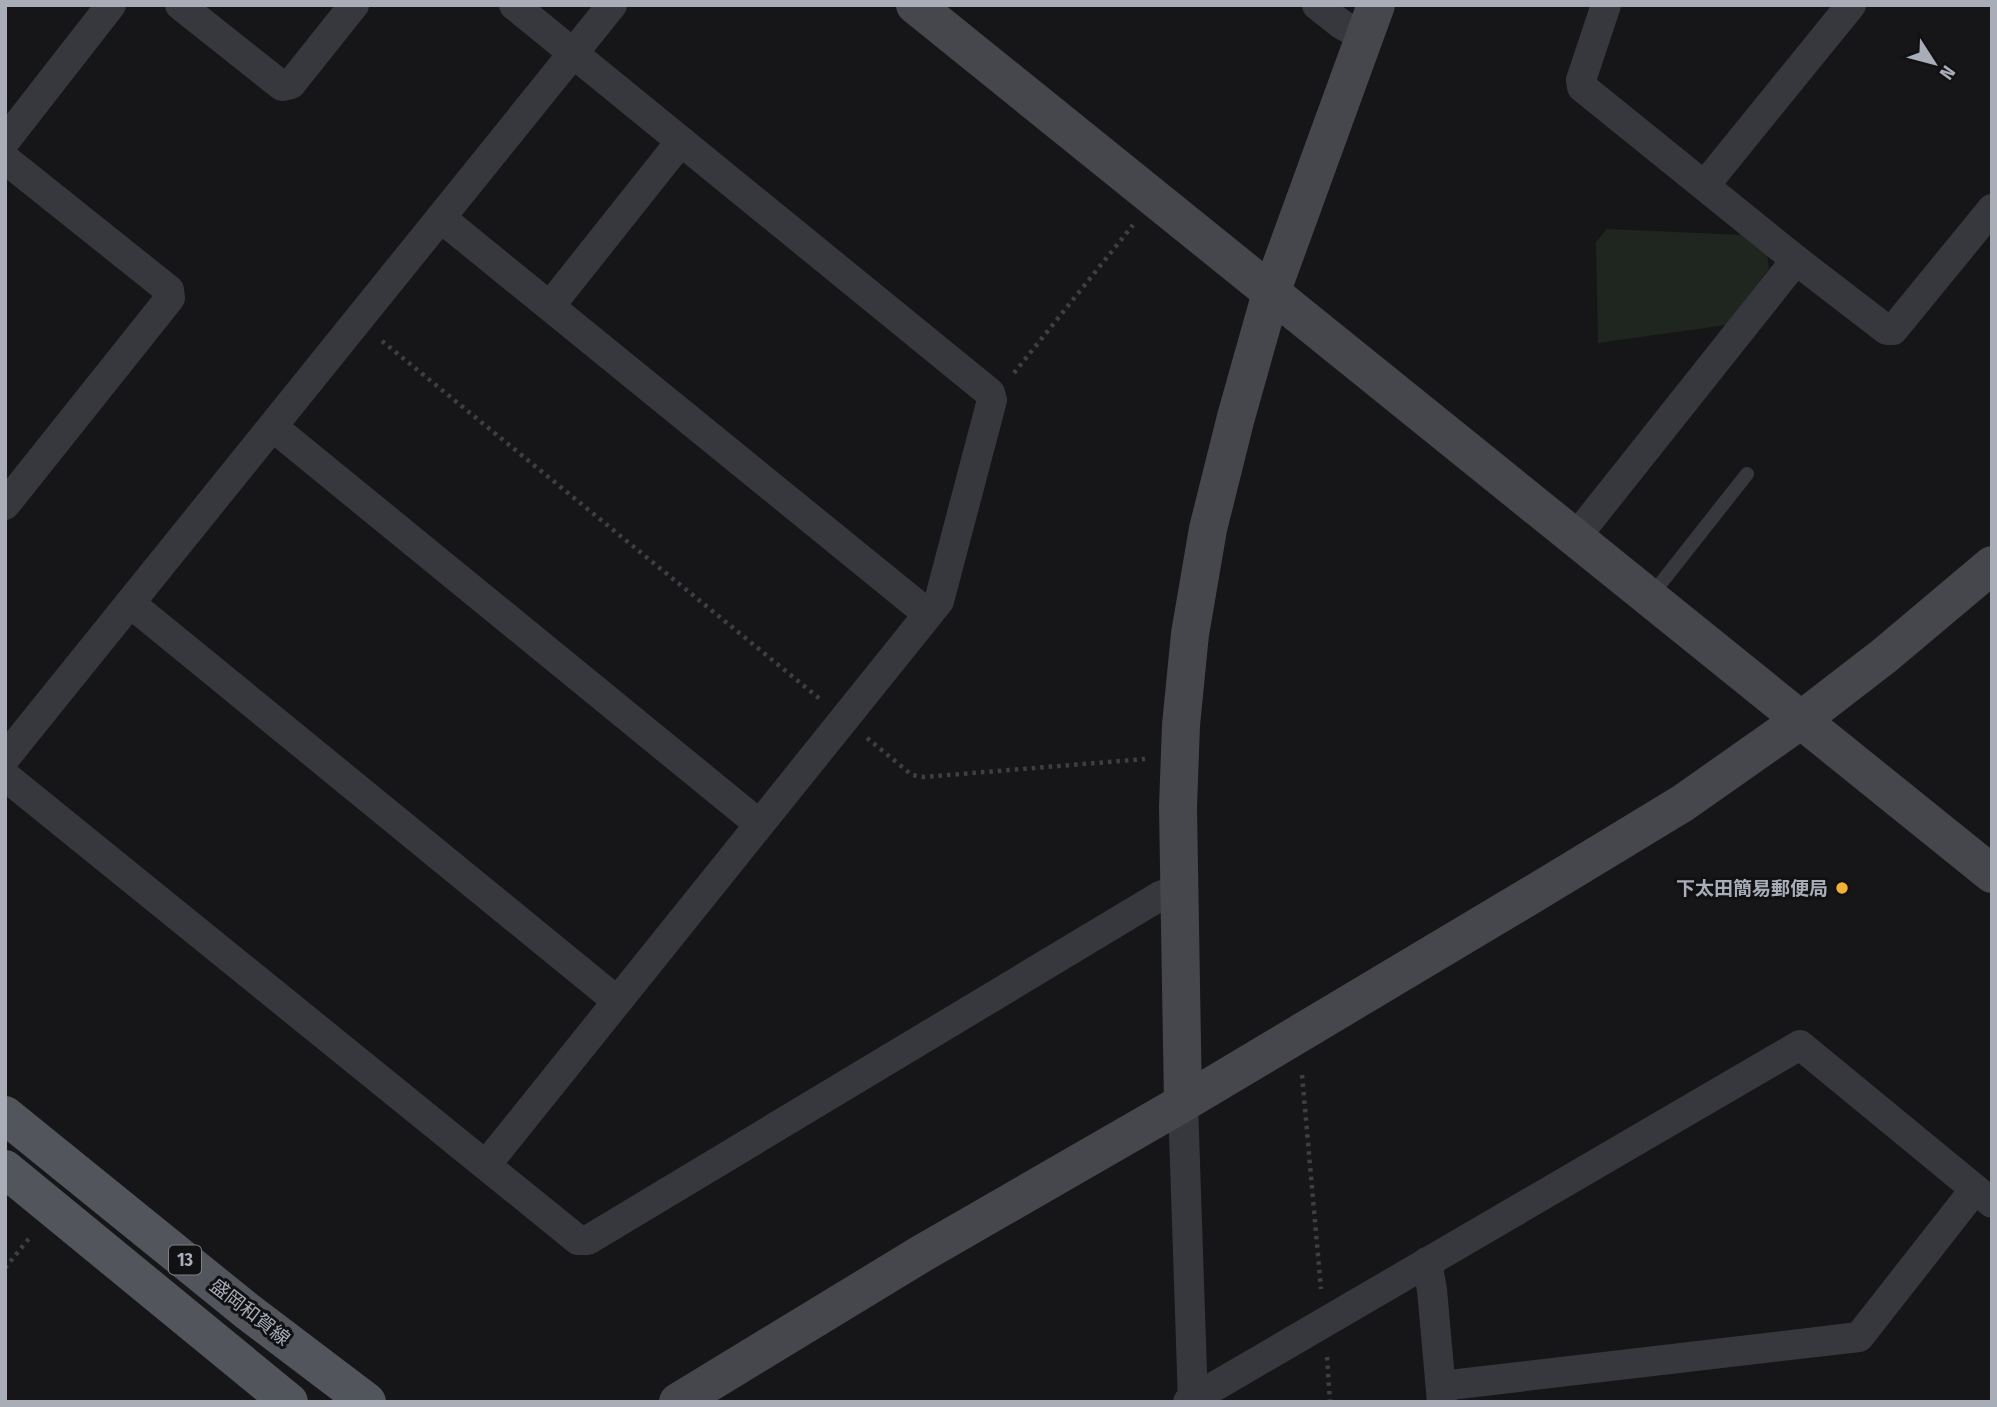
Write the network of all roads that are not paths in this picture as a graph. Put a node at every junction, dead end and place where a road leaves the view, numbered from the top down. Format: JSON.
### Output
{"nodes":[{"id":1,"x":111,"y":5,"type":"edge"},
{"id":2,"x":180,"y":5,"type":"edge"},
{"id":3,"x":354,"y":5,"type":"edge"},
{"id":4,"x":514,"y":5,"type":"edge"},
{"id":5,"x":612,"y":5,"type":"edge"},
{"id":6,"x":915,"y":5,"type":"edge"},
{"id":7,"x":1317,"y":5,"type":"edge"},
{"id":8,"x":1606,"y":5,"type":"edge"},
{"id":9,"x":1851,"y":5,"type":"edge"},
{"id":10,"x":1370,"y":21,"type":"edge"},
{"id":11,"x":574,"y":53,"type":"junction"},
{"id":12,"x":5,"y":141,"type":"edge"},
{"id":13,"x":681,"y":141,"type":"junction"},
{"id":14,"x":5,"y":159,"type":"edge"},
{"id":15,"x":1705,"y":185,"type":"junction"},
{"id":16,"x":1992,"y":209,"type":"edge"},
{"id":17,"x":441,"y":218,"type":"junction"},
{"id":18,"x":1796,"y":260,"type":"junction"},
{"id":19,"x":1271,"y":293,"type":"junction"},
{"id":20,"x":550,"y":306,"type":"junction"},
{"id":21,"x":273,"y":427,"type":"junction"},
{"id":22,"x":1746,"y":474,"type":"dead end"},
{"id":23,"x":5,"y":505,"type":"edge"},
{"id":24,"x":1575,"y":538,"type":"junction"},
{"id":25,"x":1992,"y":565,"type":"edge"},
{"id":26,"x":1650,"y":598,"type":"junction"},
{"id":27,"x":130,"y":603,"type":"junction"},
{"id":28,"x":928,"y":614,"type":"junction"},
{"id":29,"x":1801,"y":720,"type":"junction"},
{"id":30,"x":5,"y":758,"type":"edge"},
{"id":31,"x":5,"y":776,"type":"edge"},
{"id":32,"x":759,"y":824,"type":"junction"},
{"id":33,"x":1992,"y":874,"type":"edge"},
{"id":34,"x":1179,"y":889,"type":"junction"},
{"id":35,"x":617,"y":1001,"type":"junction"},
{"id":36,"x":1183,"y":1103,"type":"junction"},
{"id":37,"x":5,"y":1115,"type":"edge"},
{"id":38,"x":486,"y":1165,"type":"junction"},
{"id":39,"x":5,"y":1169,"type":"edge"},
{"id":40,"x":1983,"y":1196,"type":"edge"},
{"id":41,"x":1427,"y":1262,"type":"junction"},
{"id":42,"x":1442,"y":1394,"type":"edge"},
{"id":43,"x":1191,"y":1401,"type":"edge"},
{"id":44,"x":289,"y":1402,"type":"edge"},
{"id":45,"x":367,"y":1402,"type":"edge"},
{"id":46,"x":678,"y":1402,"type":"edge"}],
"edges":[{"from":1,"to":12,"type":"street"},
{"from":2,"to":3,"type":"street"},
{"from":4,"to":11,"type":"street"},
{"from":5,"to":11,"type":"street"},
{"from":6,"to":19,"type":"street"},
{"from":7,"to":10,"type":"street"},
{"from":8,"to":15,"type":"street"},
{"from":9,"to":15,"type":"street"},
{"from":10,"to":19,"type":"street"},
{"from":11,"to":13,"type":"street"},
{"from":11,"to":17,"type":"street"},
{"from":13,"to":20,"type":"street"},
{"from":13,"to":28,"type":"street"},
{"from":14,"to":23,"type":"street"},
{"from":15,"to":18,"type":"street"},
{"from":16,"to":18,"type":"street"},
{"from":17,"to":20,"type":"street"},
{"from":17,"to":21,"type":"street"},
{"from":18,"to":24,"type":"street"},
{"from":19,"to":24,"type":"street"},
{"from":19,"to":34,"type":"street"},
{"from":20,"to":28,"type":"street"},
{"from":21,"to":27,"type":"street"},
{"from":21,"to":32,"type":"street"},
{"from":22,"to":26,"type":"lane"},
{"from":24,"to":26,"type":"street"},
{"from":25,"to":29,"type":"street"},
{"from":26,"to":29,"type":"street"},
{"from":27,"to":30,"type":"street"},
{"from":27,"to":35,"type":"street"},
{"from":28,"to":32,"type":"street"},
{"from":29,"to":33,"type":"street"},
{"from":29,"to":36,"type":"street"},
{"from":31,"to":38,"type":"street"},
{"from":32,"to":35,"type":"street"},
{"from":34,"to":36,"type":"street"},
{"from":34,"to":38,"type":"street"},
{"from":35,"to":38,"type":"street"},
{"from":36,"to":43,"type":"street"},
{"from":36,"to":46,"type":"street"},
{"from":37,"to":45,"type":"main road","name":"盛岡和賀線","number":"13"},
{"from":39,"to":44,"type":"main road","number":"13"},
{"from":40,"to":41,"type":"street"},
{"from":40,"to":42,"type":"street"},
{"from":41,"to":42,"type":"street"},
{"from":41,"to":43,"type":"street"}]}
